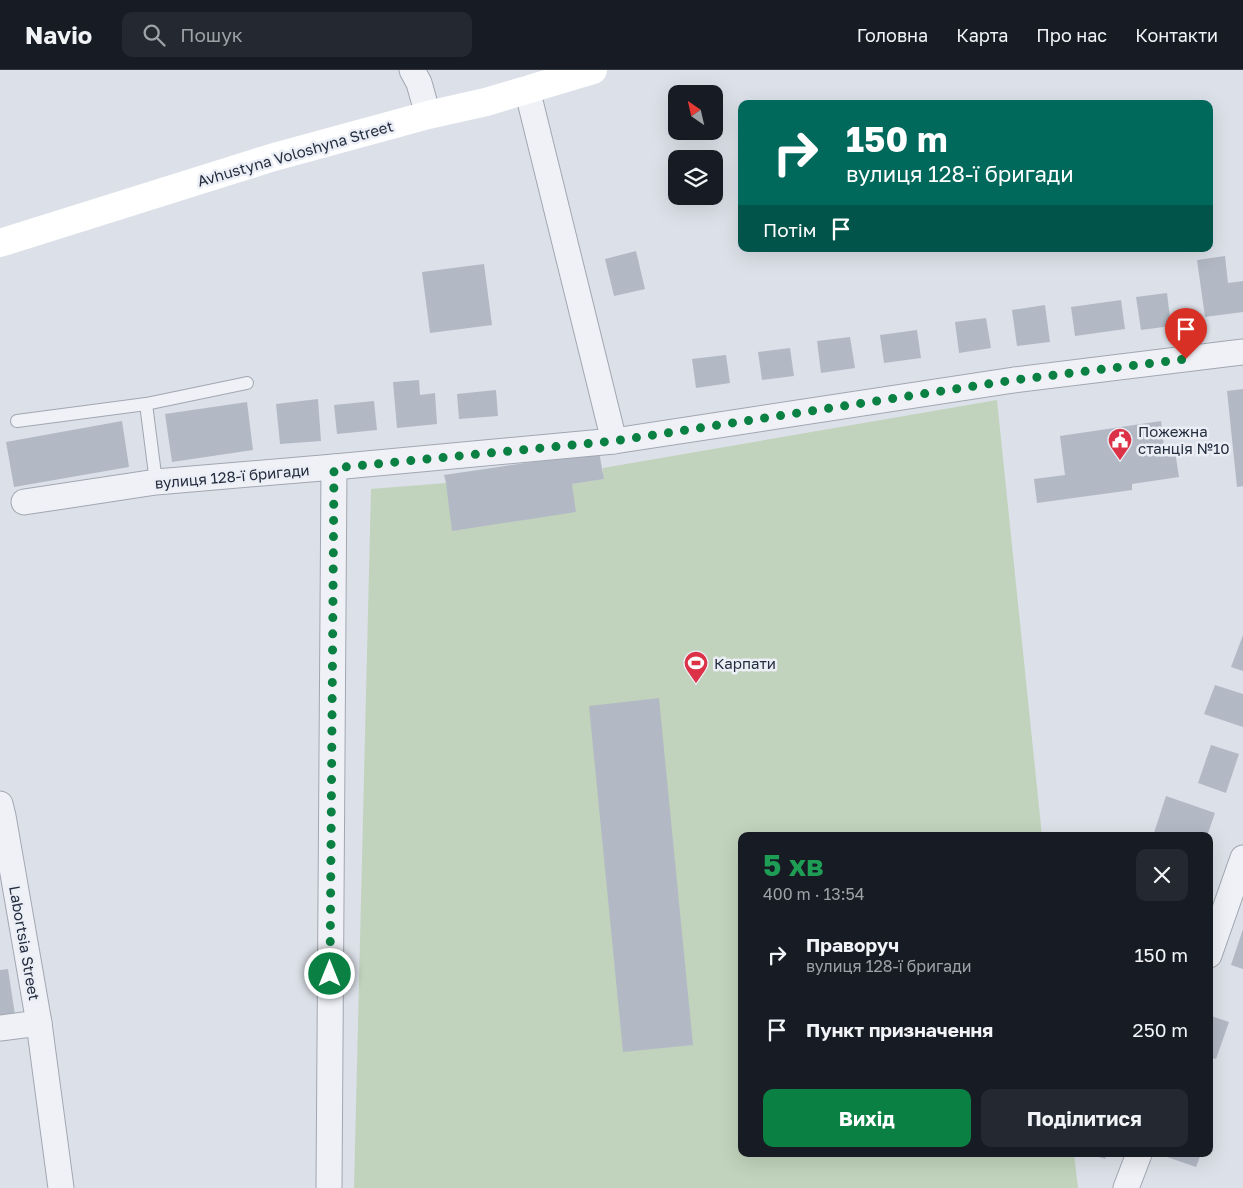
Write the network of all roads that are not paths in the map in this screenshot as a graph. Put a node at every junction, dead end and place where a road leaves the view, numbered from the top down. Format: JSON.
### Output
{"nodes":[{"id":1,"x":412,"y":70,"type":"edge"},
{"id":2,"x":593,"y":70,"type":"edge"},
{"id":3,"x":527,"y":90,"type":"junction"},
{"id":4,"x":428,"y":116,"type":"junction"},
{"id":5,"x":0,"y":243,"type":"edge"},
{"id":6,"x":1243,"y":352,"type":"edge"},
{"id":7,"x":247,"y":383,"type":"dead end"},
{"id":8,"x":146,"y":404,"type":"junction"},
{"id":9,"x":17,"y":421,"type":"dead end"},
{"id":10,"x":614,"y":441,"type":"junction"},
{"id":11,"x":334,"y":468,"type":"junction"},
{"id":12,"x":156,"y":482,"type":"junction"},
{"id":13,"x":24,"y":502,"type":"dead end"},
{"id":14,"x":0,"y":804,"type":"edge"},
{"id":15,"x":1243,"y":858,"type":"edge"},
{"id":16,"x":1213,"y":944,"type":"edge"},
{"id":17,"x":39,"y":1023,"type":"junction"},
{"id":18,"x":0,"y":1028,"type":"edge"},
{"id":19,"x":1137,"y":1157,"type":"edge"},
{"id":20,"x":61,"y":1188,"type":"edge"},
{"id":21,"x":329,"y":1188,"type":"edge"},
{"id":22,"x":1126,"y":1188,"type":"edge"}],
"edges":[{"from":1,"to":4,"type":"street"},
{"from":2,"to":3,"type":"main road","name":"Avhustyna Voloshyna Street"},
{"from":3,"to":4,"type":"main road","name":"Avhustyna Voloshyna Street"},
{"from":3,"to":10,"type":"street"},
{"from":4,"to":5,"type":"main road","name":"Avhustyna Voloshyna Street"},
{"from":6,"to":10,"type":"street","name":"вулиця 128-ї бригади"},
{"from":7,"to":8,"type":"lane"},
{"from":8,"to":9,"type":"lane"},
{"from":8,"to":12,"type":"lane"},
{"from":10,"to":11,"type":"street","name":"вулиця 128-ї бригади"},
{"from":11,"to":12,"type":"street","name":"вулиця 128-ї бригади"},
{"from":11,"to":21,"type":"street"},
{"from":12,"to":13,"type":"street","name":"вулиця 128-ї бригади"},
{"from":14,"to":17,"type":"street","name":"Labortsia Street"},
{"from":15,"to":16,"type":"street"},
{"from":17,"to":18,"type":"street","name":"Labortsia Street"},
{"from":17,"to":20,"type":"street","name":"Labortsia Street"},
{"from":19,"to":22,"type":"street"}]}
